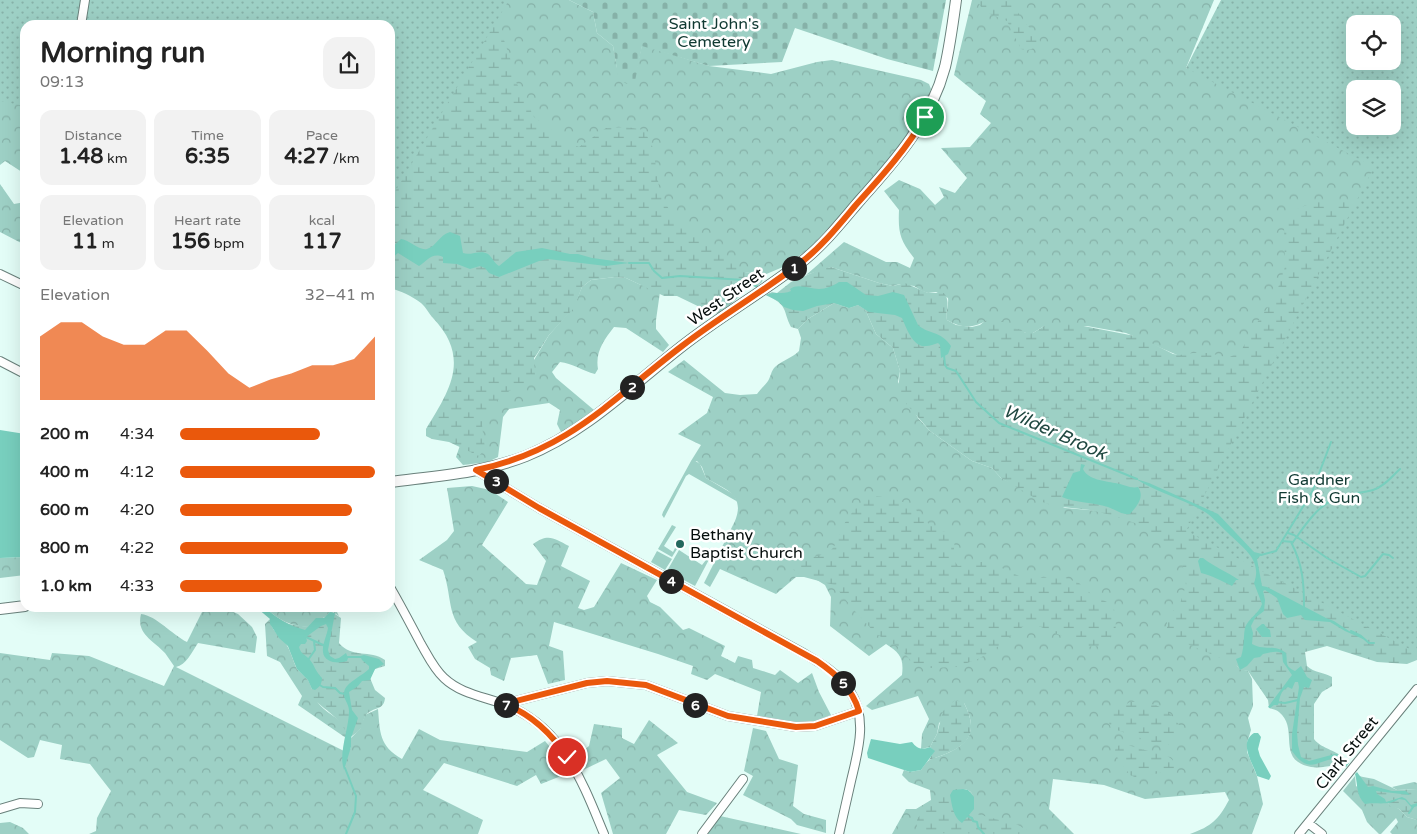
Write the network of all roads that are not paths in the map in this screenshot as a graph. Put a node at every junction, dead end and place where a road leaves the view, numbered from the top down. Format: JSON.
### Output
{"nodes":[{"id":1,"x":84,"y":0,"type":"edge"},
{"id":2,"x":956,"y":0,"type":"edge"},
{"id":3,"x":82,"y":20,"type":"edge"},
{"id":4,"x":0,"y":274,"type":"edge"},
{"id":5,"x":20,"y":284,"type":"edge"},
{"id":6,"x":0,"y":360,"type":"edge"},
{"id":7,"x":20,"y":371,"type":"edge"},
{"id":8,"x":476,"y":470,"type":"junction"},
{"id":9,"x":395,"y":481,"type":"edge"},
{"id":10,"x":395,"y":596,"type":"edge"},
{"id":11,"x":20,"y":606,"type":"edge"},
{"id":12,"x":0,"y":608,"type":"edge"},
{"id":13,"x":1417,"y":689,"type":"edge"},
{"id":14,"x":504,"y":704,"type":"junction"},
{"id":15,"x":859,"y":711,"type":"junction"},
{"id":16,"x":743,"y":779,"type":"dead end"},
{"id":17,"x":38,"y":804,"type":"dead end"},
{"id":18,"x":0,"y":810,"type":"edge"},
{"id":19,"x":1308,"y":822,"type":"junction"},
{"id":20,"x":1302,"y":833,"type":"edge"},
{"id":21,"x":604,"y":834,"type":"edge"},
{"id":22,"x":702,"y":834,"type":"edge"},
{"id":23,"x":839,"y":834,"type":"edge"},
{"id":24,"x":1322,"y":834,"type":"edge"}],
"edges":[{"from":1,"to":3,"type":"street"},
{"from":2,"to":8,"type":"main road","name":"West Street"},
{"from":4,"to":5,"type":"street"},
{"from":6,"to":7,"type":"street"},
{"from":8,"to":9,"type":"main road","name":"West Street"},
{"from":8,"to":15,"type":"street"},
{"from":10,"to":14,"type":"street"},
{"from":11,"to":12,"type":"main road"},
{"from":13,"to":19,"type":"street","name":"Clark Street"},
{"from":14,"to":15,"type":"street"},
{"from":14,"to":21,"type":"street"},
{"from":15,"to":23,"type":"street"},
{"from":16,"to":22,"type":"street"},
{"from":17,"to":18,"type":"street"},
{"from":19,"to":20,"type":"street","name":"Clark Street"},
{"from":19,"to":24,"type":"street"}]}
